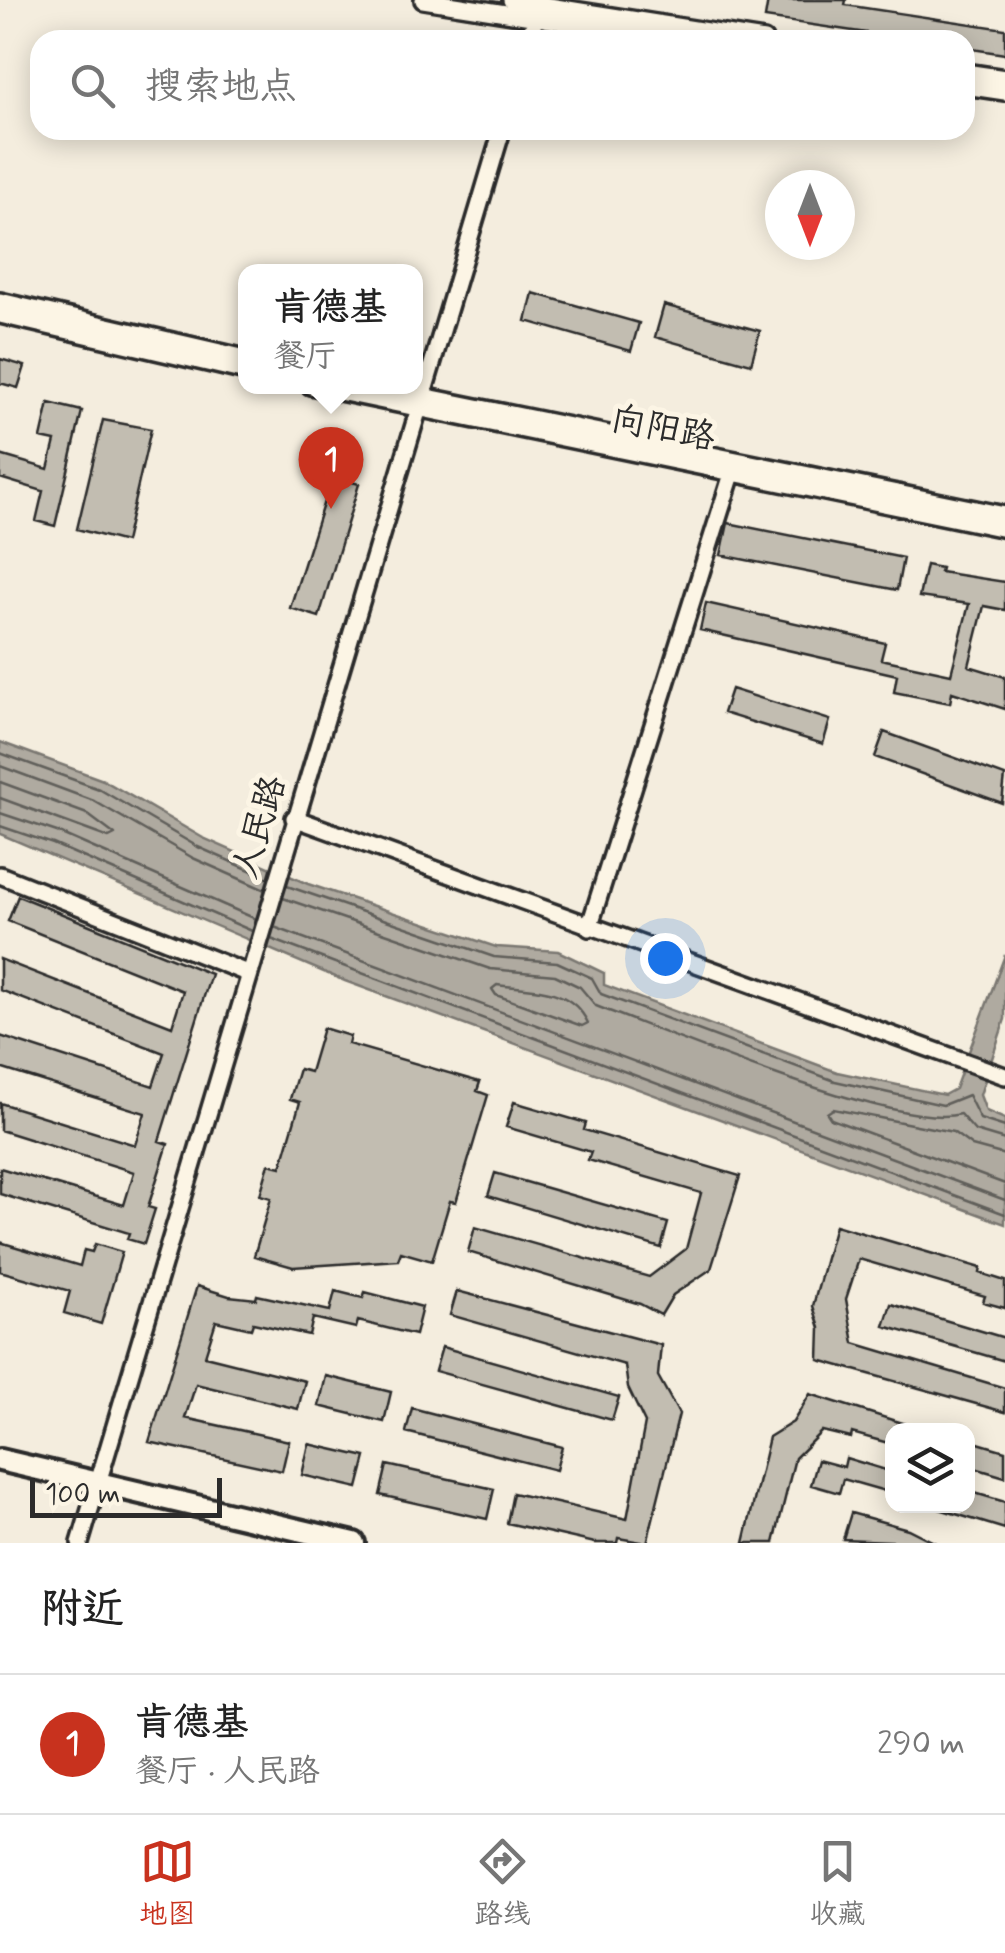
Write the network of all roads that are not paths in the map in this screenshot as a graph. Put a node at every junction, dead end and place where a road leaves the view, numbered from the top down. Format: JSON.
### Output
{"nodes":[{"id":1,"x":423,"y":0,"type":"edge"},
{"id":2,"x":511,"y":0,"type":"edge"},
{"id":3,"x":538,"y":7,"type":"edge"},
{"id":4,"x":635,"y":30,"type":"edge"},
{"id":5,"x":696,"y":30,"type":"edge"},
{"id":6,"x":975,"y":74,"type":"edge"},
{"id":7,"x":1005,"y":78,"type":"edge"},
{"id":8,"x":975,"y":88,"type":"edge"},
{"id":9,"x":1005,"y":92,"type":"edge"},
{"id":10,"x":499,"y":140,"type":"edge"},
{"id":11,"x":0,"y":301,"type":"edge"},
{"id":12,"x":0,"y":314,"type":"edge"},
{"id":13,"x":238,"y":356,"type":"edge"},
{"id":14,"x":238,"y":370,"type":"edge"},
{"id":15,"x":423,"y":390,"type":"edge"},
{"id":16,"x":361,"y":394,"type":"edge"},
{"id":17,"x":395,"y":394,"type":"edge"},
{"id":18,"x":422,"y":394,"type":"edge"},
{"id":19,"x":419,"y":403,"type":"junction"},
{"id":20,"x":732,"y":474,"type":"junction"},
{"id":21,"x":1005,"y":515,"type":"edge"},
{"id":22,"x":1005,"y":529,"type":"edge"},
{"id":23,"x":294,"y":818,"type":"junction"},
{"id":24,"x":0,"y":875,"type":"edge"},
{"id":25,"x":589,"y":928,"type":"junction"},
{"id":26,"x":247,"y":973,"type":"junction"},
{"id":27,"x":1005,"y":1076,"type":"edge"},
{"id":28,"x":0,"y":1460,"type":"edge"},
{"id":29,"x":0,"y":1474,"type":"edge"},
{"id":30,"x":96,"y":1492,"type":"junction"},
{"id":31,"x":80,"y":1543,"type":"edge"},
{"id":32,"x":296,"y":1543,"type":"edge"},
{"id":33,"x":354,"y":1543,"type":"edge"}],
"edges":[{"from":1,"to":3,"type":"street"},
{"from":2,"to":3,"type":"street"},
{"from":3,"to":4,"type":"street"},
{"from":3,"to":5,"type":"street"},
{"from":6,"to":7,"type":"street"},
{"from":8,"to":9,"type":"street"},
{"from":10,"to":15,"type":"street","name":"人民路"},
{"from":11,"to":13,"type":"street"},
{"from":12,"to":14,"type":"street"},
{"from":16,"to":19,"type":"street","name":"向阳路"},
{"from":17,"to":19,"type":"street","name":"向阳路"},
{"from":18,"to":19,"type":"street","name":"人民路"},
{"from":19,"to":20,"type":"street","name":"向阳路"},
{"from":19,"to":21,"type":"street","name":"向阳路"},
{"from":19,"to":23,"type":"street","name":"人民路"},
{"from":20,"to":22,"type":"street","name":"向阳路"},
{"from":20,"to":25,"type":"street"},
{"from":23,"to":25,"type":"street"},
{"from":23,"to":26,"type":"street","name":"人民路"},
{"from":24,"to":26,"type":"street"},
{"from":25,"to":27,"type":"street"},
{"from":26,"to":30,"type":"street","name":"人民路"},
{"from":28,"to":30,"type":"main road"},
{"from":29,"to":30,"type":"main road"},
{"from":30,"to":31,"type":"street","name":"人民路"},
{"from":30,"to":32,"type":"main road"},
{"from":30,"to":33,"type":"main road"}]}
